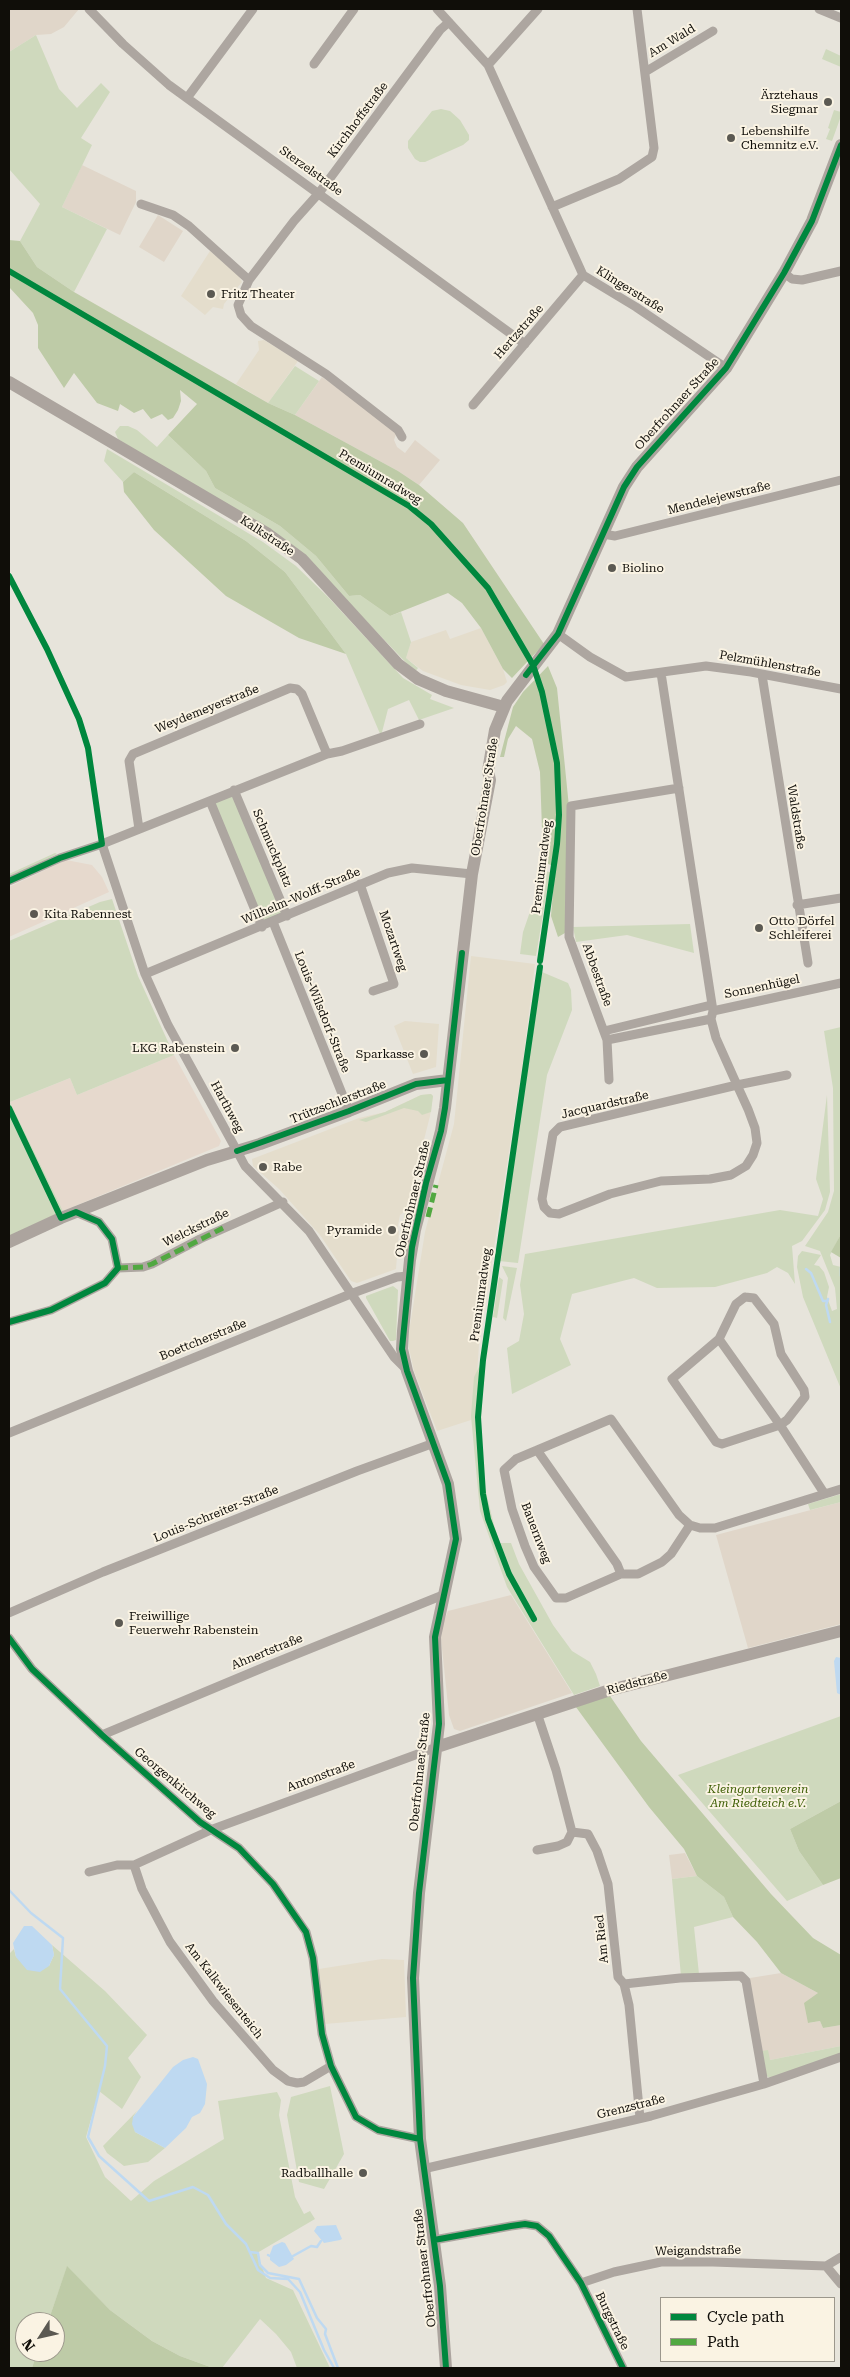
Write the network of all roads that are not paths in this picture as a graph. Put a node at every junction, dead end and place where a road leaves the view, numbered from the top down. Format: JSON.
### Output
{"nodes":[{"id":1,"x":89,"y":9,"type":"edge"},
{"id":2,"x":253,"y":9,"type":"edge"},
{"id":3,"x":354,"y":9,"type":"edge"},
{"id":4,"x":437,"y":9,"type":"edge"},
{"id":5,"x":538,"y":9,"type":"edge"},
{"id":6,"x":637,"y":9,"type":"edge"},
{"id":7,"x":819,"y":9,"type":"edge"},
{"id":8,"x":841,"y":18,"type":"edge"},
{"id":9,"x":449,"y":22,"type":"junction"},
{"id":10,"x":713,"y":31,"type":"dead end"},
{"id":11,"x":314,"y":64,"type":"dead end"},
{"id":12,"x":488,"y":65,"type":"junction"},
{"id":13,"x":645,"y":72,"type":"junction"},
{"id":14,"x":187,"y":98,"type":"junction"},
{"id":15,"x":841,"y":145,"type":"edge"},
{"id":16,"x":319,"y":193,"type":"junction"},
{"id":17,"x":141,"y":204,"type":"dead end"},
{"id":18,"x":552,"y":207,"type":"junction"},
{"id":19,"x":841,"y":271,"type":"edge"},
{"id":20,"x":784,"y":273,"type":"junction"},
{"id":21,"x":583,"y":275,"type":"junction"},
{"id":22,"x":250,"y":280,"type":"junction"},
{"id":23,"x":525,"y":344,"type":"junction"},
{"id":24,"x":726,"y":368,"type":"junction"},
{"id":25,"x":9,"y":382,"type":"edge"},
{"id":26,"x":473,"y":405,"type":"dead end"},
{"id":27,"x":402,"y":437,"type":"dead end"},
{"id":28,"x":841,"y":480,"type":"edge"},
{"id":29,"x":602,"y":534,"type":"junction"},
{"id":30,"x":558,"y":634,"type":"junction"},
{"id":31,"x":661,"y":673,"type":"junction"},
{"id":32,"x":762,"y":676,"type":"junction"},
{"id":33,"x":841,"y":689,"type":"edge"},
{"id":34,"x":504,"y":708,"type":"junction"},
{"id":35,"x":420,"y":724,"type":"dead end"},
{"id":36,"x":327,"y":754,"type":"junction"},
{"id":37,"x":679,"y":788,"type":"junction"},
{"id":38,"x":234,"y":790,"type":"junction"},
{"id":39,"x":210,"y":801,"type":"junction"},
{"id":40,"x":139,"y":829,"type":"junction"},
{"id":41,"x":102,"y":844,"type":"junction"},
{"id":42,"x":472,"y":874,"type":"junction"},
{"id":43,"x":9,"y":881,"type":"edge"},
{"id":44,"x":360,"y":884,"type":"junction"},
{"id":45,"x":841,"y":898,"type":"edge"},
{"id":46,"x":797,"y":905,"type":"junction"},
{"id":47,"x":287,"y":916,"type":"junction"},
{"id":48,"x":273,"y":922,"type":"junction"},
{"id":49,"x":262,"y":927,"type":"junction"},
{"id":50,"x":808,"y":963,"type":"dead end"},
{"id":51,"x":145,"y":974,"type":"junction"},
{"id":52,"x":841,"y":984,"type":"edge"},
{"id":53,"x":373,"y":992,"type":"dead end"},
{"id":54,"x":712,"y":1012,"type":"junction"},
{"id":55,"x":606,"y":1036,"type":"junction"},
{"id":56,"x":786,"y":1075,"type":"dead end"},
{"id":57,"x":448,"y":1080,"type":"junction"},
{"id":58,"x":609,"y":1080,"type":"dead end"},
{"id":59,"x":737,"y":1085,"type":"junction"},
{"id":60,"x":348,"y":1111,"type":"junction"},
{"id":61,"x":237,"y":1151,"type":"junction"},
{"id":62,"x":283,"y":1202,"type":"junction"},
{"id":63,"x":76,"y":1212,"type":"junction"},
{"id":64,"x":9,"y":1242,"type":"edge"},
{"id":65,"x":118,"y":1268,"type":"junction"},
{"id":66,"x":408,"y":1276,"type":"junction"},
{"id":67,"x":353,"y":1293,"type":"junction"},
{"id":68,"x":9,"y":1322,"type":"edge"},
{"id":69,"x":719,"y":1339,"type":"junction"},
{"id":70,"x":407,"y":1371,"type":"junction"},
{"id":71,"x":780,"y":1425,"type":"junction"},
{"id":72,"x":9,"y":1433,"type":"edge"},
{"id":73,"x":434,"y":1443,"type":"junction"},
{"id":74,"x":536,"y":1450,"type":"junction"},
{"id":75,"x":841,"y":1489,"type":"edge"},
{"id":76,"x":824,"y":1493,"type":"junction"},
{"id":77,"x":690,"y":1524,"type":"junction"},
{"id":78,"x":621,"y":1574,"type":"junction"},
{"id":79,"x":444,"y":1596,"type":"junction"},
{"id":80,"x":9,"y":1613,"type":"edge"},
{"id":81,"x":841,"y":1631,"type":"edge"},
{"id":82,"x":9,"y":1638,"type":"edge"},
{"id":83,"x":537,"y":1713,"type":"junction"},
{"id":84,"x":102,"y":1735,"type":"junction"},
{"id":85,"x":437,"y":1747,"type":"junction"},
{"id":86,"x":213,"y":1829,"type":"junction"},
{"id":87,"x":572,"y":1832,"type":"junction"},
{"id":88,"x":537,"y":1850,"type":"dead end"},
{"id":89,"x":134,"y":1865,"type":"junction"},
{"id":90,"x":89,"y":1872,"type":"dead end"},
{"id":91,"x":624,"y":1984,"type":"junction"},
{"id":92,"x":841,"y":2057,"type":"edge"},
{"id":93,"x":331,"y":2066,"type":"junction"},
{"id":94,"x":764,"y":2084,"type":"junction"},
{"id":95,"x":640,"y":2118,"type":"junction"},
{"id":96,"x":420,"y":2139,"type":"junction"},
{"id":97,"x":423,"y":2169,"type":"junction"},
{"id":98,"x":434,"y":2240,"type":"junction"},
{"id":99,"x":841,"y":2257,"type":"edge"},
{"id":100,"x":826,"y":2266,"type":"junction"},
{"id":101,"x":581,"y":2283,"type":"junction"},
{"id":102,"x":841,"y":2284,"type":"edge"},
{"id":103,"x":446,"y":2368,"type":"edge"},
{"id":104,"x":623,"y":2368,"type":"edge"}],
"edges":[{"from":1,"to":14,"type":"street","name":"Sterzelstraße"},
{"from":2,"to":14,"type":"street"},
{"from":3,"to":11,"type":"street"},
{"from":4,"to":9,"type":"street","name":"Klingerstraße"},
{"from":5,"to":12,"type":"street"},
{"from":6,"to":13,"type":"street","name":"Am Wald"},
{"from":7,"to":8,"type":"street"},
{"from":9,"to":12,"type":"street","name":"Klingerstraße"},
{"from":9,"to":16,"type":"street","name":"Kirchhoffstraße"},
{"from":10,"to":13,"type":"street","name":"Am Wald"},
{"from":12,"to":18,"type":"street","name":"Klingerstraße"},
{"from":13,"to":18,"type":"street","name":"Am Wald"},
{"from":14,"to":16,"type":"street","name":"Sterzelstraße"},
{"from":15,"to":20,"type":"main road","name":"Oberfrohnaer Straße"},
{"from":16,"to":22,"type":"street","name":"Kirchhoffstraße"},
{"from":16,"to":23,"type":"street","name":"Sterzelstraße"},
{"from":17,"to":22,"type":"street"},
{"from":18,"to":21,"type":"street","name":"Klingerstraße"},
{"from":19,"to":20,"type":"street"},
{"from":20,"to":24,"type":"main road","name":"Oberfrohnaer Straße"},
{"from":21,"to":23,"type":"street","name":"Hertzstraße"},
{"from":21,"to":24,"type":"street","name":"Klingerstraße"},
{"from":22,"to":27,"type":"street","name":"Kirchhoffstraße"},
{"from":23,"to":26,"type":"street","name":"Hertzstraße"},
{"from":24,"to":29,"type":"main road","name":"Oberfrohnaer Straße"},
{"from":25,"to":34,"type":"main road","name":"Kalkstraße"},
{"from":28,"to":29,"type":"street","name":"Mendelejewstraße"},
{"from":29,"to":30,"type":"main road","name":"Oberfrohnaer Straße"},
{"from":30,"to":31,"type":"street","name":"Pelzmühlenstraße"},
{"from":30,"to":34,"type":"main road","name":"Oberfrohnaer Straße"},
{"from":31,"to":32,"type":"street","name":"Pelzmühlenstraße"},
{"from":31,"to":37,"type":"street","name":"Jacquardstraße"},
{"from":32,"to":33,"type":"street","name":"Pelzmühlenstraße"},
{"from":32,"to":46,"type":"street","name":"Waldstraße"},
{"from":34,"to":42,"type":"main road","name":"Oberfrohnaer Straße"},
{"from":35,"to":36,"type":"street"},
{"from":36,"to":38,"type":"street"},
{"from":36,"to":40,"type":"street","name":"Weydemeyerstraße"},
{"from":37,"to":54,"type":"street","name":"Jacquardstraße"},
{"from":37,"to":55,"type":"street","name":"Abbestraße"},
{"from":38,"to":39,"type":"street"},
{"from":38,"to":47,"type":"street","name":"Schmuckplatz"},
{"from":39,"to":40,"type":"street"},
{"from":39,"to":49,"type":"street"},
{"from":40,"to":41,"type":"street"},
{"from":41,"to":43,"type":"street"},
{"from":41,"to":51,"type":"street","name":"Harthweg"},
{"from":42,"to":44,"type":"street","name":"Wilhelm-Wolff-Straße"},
{"from":42,"to":57,"type":"main road","name":"Oberfrohnaer Straße"},
{"from":44,"to":47,"type":"street","name":"Wilhelm-Wolff-Straße"},
{"from":44,"to":53,"type":"street","name":"Mozartweg"},
{"from":45,"to":46,"type":"street"},
{"from":46,"to":50,"type":"street","name":"Waldstraße"},
{"from":47,"to":48,"type":"street","name":"Wilhelm-Wolff-Straße"},
{"from":48,"to":49,"type":"street","name":"Wilhelm-Wolff-Straße"},
{"from":48,"to":60,"type":"street","name":"Louis-Wilsdorf-Straße"},
{"from":49,"to":51,"type":"street","name":"Wilhelm-Wolff-Straße"},
{"from":51,"to":61,"type":"street","name":"Harthweg"},
{"from":52,"to":54,"type":"street","name":"Sonnenhügel"},
{"from":54,"to":55,"type":"street","name":"Sonnenhügel"},
{"from":54,"to":55,"type":"street","name":"Sonnenhügel"},
{"from":54,"to":59,"type":"street","name":"Jacquardstraße"},
{"from":55,"to":58,"type":"street","name":"Abbestraße"},
{"from":56,"to":59,"type":"street","name":"Jacquardstraße"},
{"from":57,"to":60,"type":"main road","name":"Trützschlerstraße"},
{"from":57,"to":66,"type":"main road","name":"Oberfrohnaer Straße"},
{"from":59,"to":59,"type":"street","name":"Jacquardstraße"},
{"from":60,"to":61,"type":"main road","name":"Trützschlerstraße"},
{"from":61,"to":62,"type":"street","name":"Harthweg"},
{"from":61,"to":63,"type":"main road","name":"Trützschlerstraße"},
{"from":62,"to":65,"type":"street","name":"Welckstraße"},
{"from":62,"to":67,"type":"street","name":"Harthweg"},
{"from":63,"to":64,"type":"main road","name":"Trützschlerstraße"},
{"from":63,"to":65,"type":"street"},
{"from":65,"to":68,"type":"street"},
{"from":66,"to":67,"type":"street","name":"Boettcherstraße"},
{"from":66,"to":70,"type":"main road","name":"Oberfrohnaer Straße"},
{"from":67,"to":70,"type":"street","name":"Harthweg"},
{"from":67,"to":72,"type":"street","name":"Boettcherstraße"},
{"from":69,"to":71,"type":"street"},
{"from":69,"to":71,"type":"street"},
{"from":69,"to":71,"type":"street"},
{"from":70,"to":73,"type":"main road","name":"Oberfrohnaer Straße"},
{"from":71,"to":76,"type":"street"},
{"from":73,"to":79,"type":"main road","name":"Oberfrohnaer Straße"},
{"from":73,"to":80,"type":"street","name":"Louis-Schreiter-Straße"},
{"from":74,"to":77,"type":"street","name":"Bauernweg"},
{"from":74,"to":78,"type":"street"},
{"from":74,"to":78,"type":"street","name":"Bauernweg"},
{"from":75,"to":76,"type":"street"},
{"from":76,"to":77,"type":"street"},
{"from":77,"to":78,"type":"street","name":"Bauernweg"},
{"from":79,"to":84,"type":"street","name":"Ahnertstraße"},
{"from":79,"to":85,"type":"main road","name":"Oberfrohnaer Straße"},
{"from":81,"to":83,"type":"main road","name":"Riedstraße"},
{"from":82,"to":84,"type":"street","name":"Georgenkirchweg"},
{"from":83,"to":85,"type":"main road","name":"Riedstraße"},
{"from":83,"to":87,"type":"street"},
{"from":84,"to":86,"type":"street","name":"Georgenkirchweg"},
{"from":85,"to":86,"type":"street","name":"Antonstraße"},
{"from":85,"to":96,"type":"main road","name":"Oberfrohnaer Straße"},
{"from":86,"to":89,"type":"street"},
{"from":86,"to":93,"type":"street","name":"Georgenkirchweg"},
{"from":87,"to":88,"type":"street"},
{"from":87,"to":91,"type":"street","name":"Am Ried"},
{"from":89,"to":90,"type":"street"},
{"from":89,"to":93,"type":"street","name":"Am Kalkwiesenteich"},
{"from":91,"to":94,"type":"street"},
{"from":91,"to":95,"type":"street","name":"Am Ried"},
{"from":92,"to":94,"type":"street","name":"Grenzstraße"},
{"from":93,"to":96,"type":"street","name":"Georgenkirchweg"},
{"from":94,"to":95,"type":"street","name":"Grenzstraße"},
{"from":95,"to":97,"type":"street","name":"Grenzstraße"},
{"from":96,"to":97,"type":"main road","name":"Oberfrohnaer Straße"},
{"from":97,"to":98,"type":"main road","name":"Oberfrohnaer Straße"},
{"from":98,"to":101,"type":"street"},
{"from":98,"to":103,"type":"main road","name":"Oberfrohnaer Straße"},
{"from":99,"to":100,"type":"street"},
{"from":100,"to":101,"type":"street","name":"Weigandstraße"},
{"from":100,"to":102,"type":"street"},
{"from":101,"to":104,"type":"street","name":"Burgstraße"}]}
